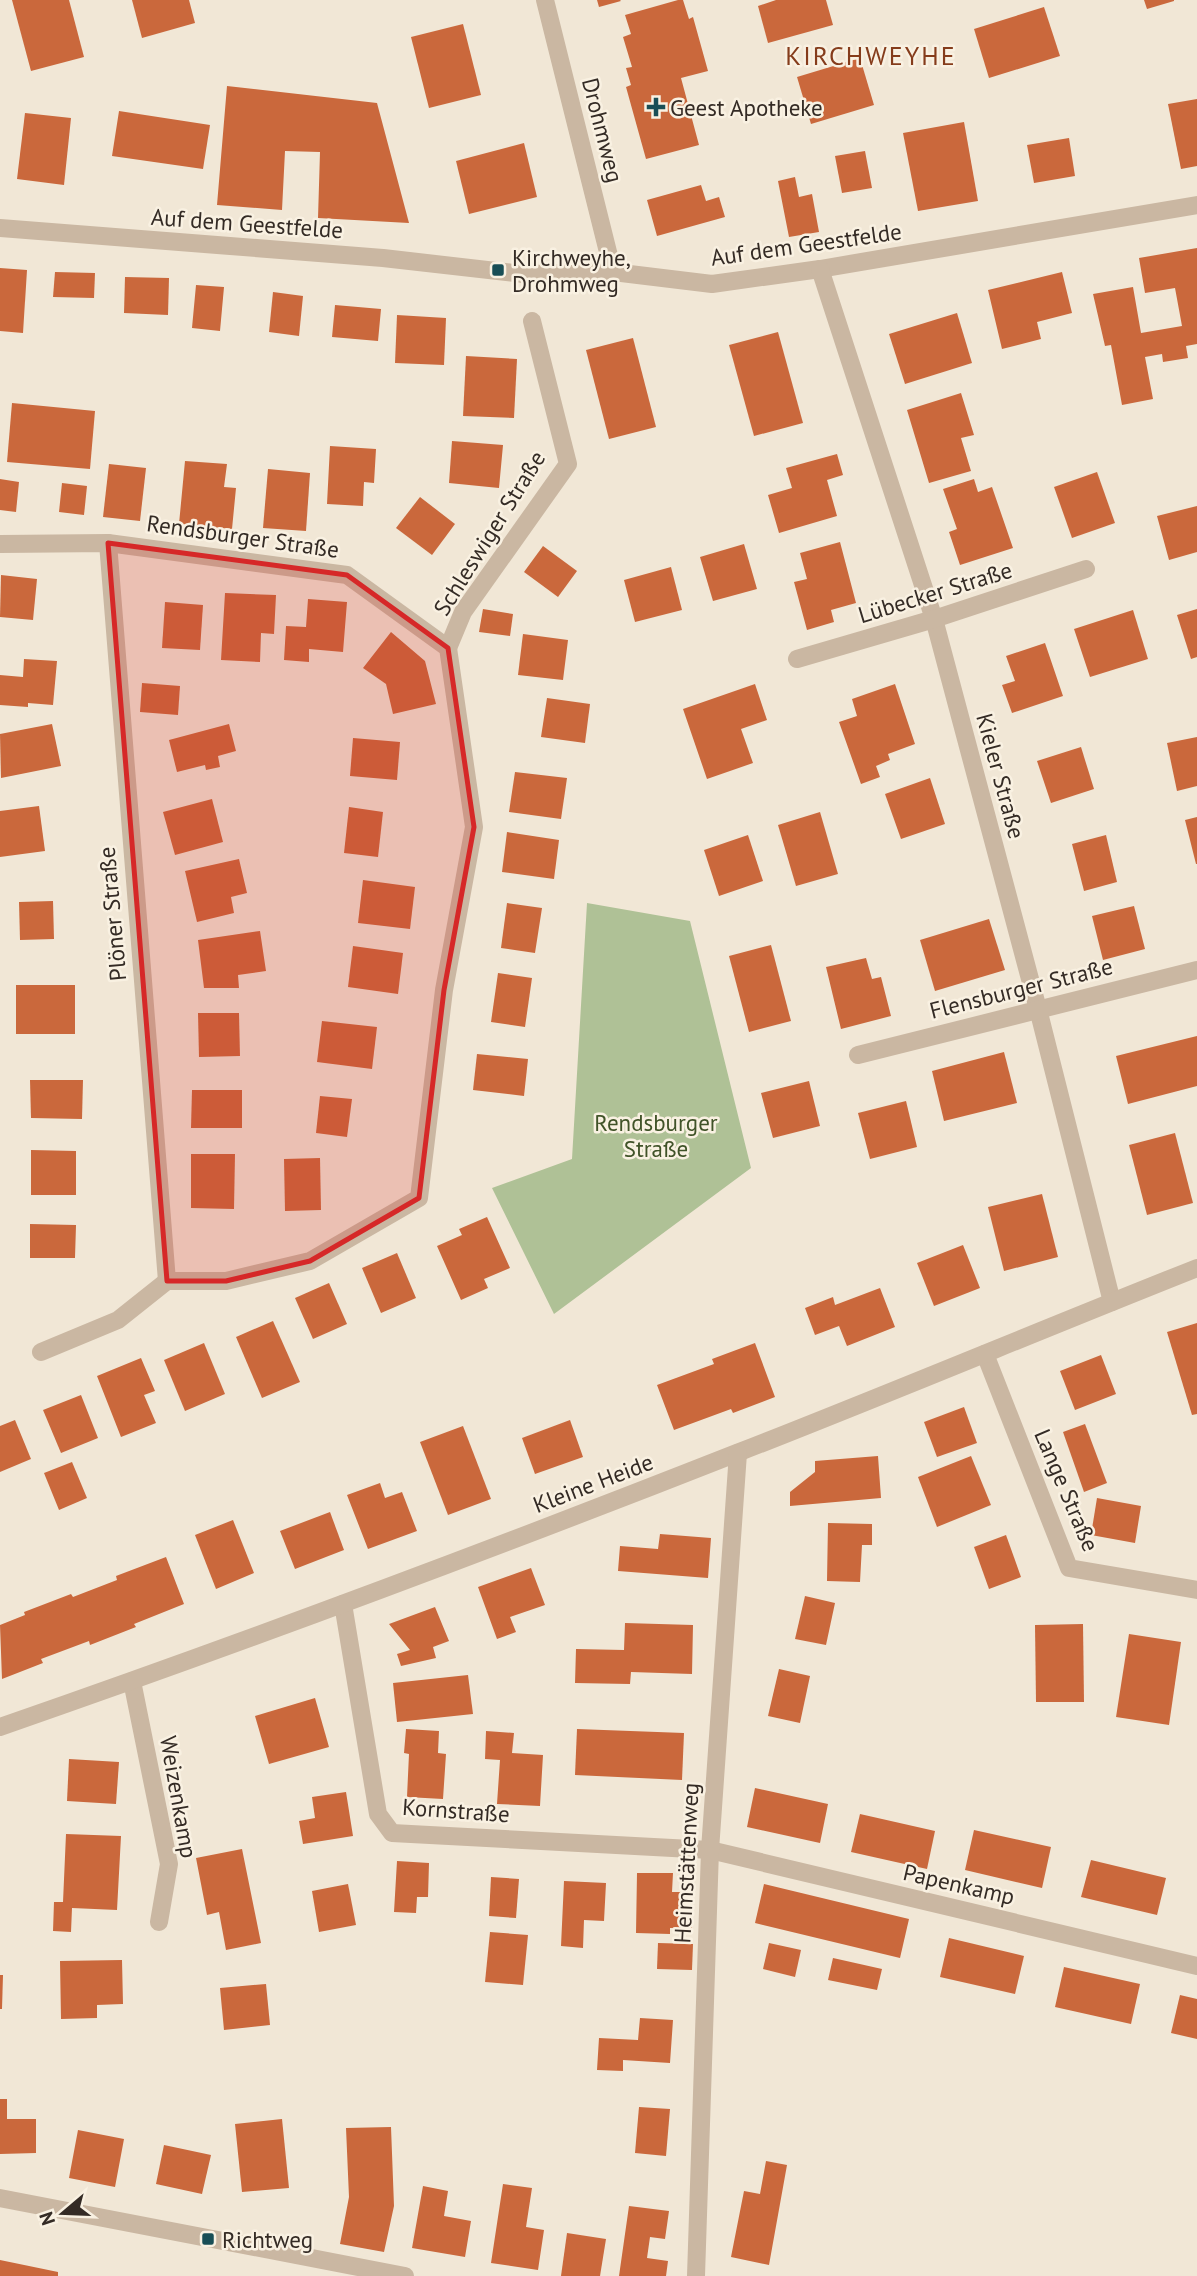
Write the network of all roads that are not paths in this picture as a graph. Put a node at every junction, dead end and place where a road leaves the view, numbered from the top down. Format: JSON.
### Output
{"nodes":[{"id":1,"x":545,"y":0,"type":"edge"},
{"id":2,"x":1197,"y":205,"type":"edge"},
{"id":3,"x":0,"y":228,"type":"edge"},
{"id":4,"x":820,"y":269,"type":"junction"},
{"id":5,"x":613,"y":272,"type":"junction"},
{"id":6,"x":532,"y":321,"type":"dead end"},
{"id":7,"x":108,"y":543,"type":"junction"},
{"id":8,"x":0,"y":544,"type":"edge"},
{"id":9,"x":1086,"y":569,"type":"dead end"},
{"id":10,"x":934,"y":619,"type":"junction"},
{"id":11,"x":448,"y":648,"type":"junction"},
{"id":12,"x":797,"y":659,"type":"dead end"},
{"id":13,"x":1197,"y":970,"type":"edge"},
{"id":14,"x":1038,"y":1009,"type":"junction"},
{"id":15,"x":858,"y":1055,"type":"dead end"},
{"id":16,"x":1197,"y":1268,"type":"edge"},
{"id":17,"x":167,"y":1281,"type":"junction"},
{"id":18,"x":1112,"y":1302,"type":"junction"},
{"id":19,"x":41,"y":1352,"type":"dead end"},
{"id":20,"x":985,"y":1354,"type":"junction"},
{"id":21,"x":738,"y":1453,"type":"junction"},
{"id":22,"x":1197,"y":1590,"type":"edge"},
{"id":23,"x":343,"y":1604,"type":"junction"},
{"id":24,"x":132,"y":1681,"type":"junction"},
{"id":25,"x":0,"y":1727,"type":"edge"},
{"id":26,"x":710,"y":1850,"type":"junction"},
{"id":27,"x":159,"y":1922,"type":"dead end"},
{"id":28,"x":1197,"y":1966,"type":"edge"},
{"id":29,"x":0,"y":2198,"type":"edge"},
{"id":30,"x":405,"y":2276,"type":"edge"},
{"id":31,"x":696,"y":2276,"type":"edge"}],
"edges":[{"from":1,"to":5,"type":"street","name":"Drohmweg"},
{"from":2,"to":4,"type":"street","name":"Auf dem Geestfelde"},
{"from":3,"to":5,"type":"street","name":"Auf dem Geestfelde"},
{"from":4,"to":5,"type":"street","name":"Auf dem Geestfelde"},
{"from":4,"to":10,"type":"street","name":"Kieler Straße"},
{"from":6,"to":11,"type":"street","name":"Schleswiger Straße"},
{"from":7,"to":8,"type":"street","name":"Rendsburger Straße"},
{"from":7,"to":11,"type":"street","name":"Rendsburger Straße"},
{"from":7,"to":17,"type":"street","name":"Plöner Straße"},
{"from":9,"to":10,"type":"street","name":"Lübecker Straße"},
{"from":10,"to":12,"type":"street","name":"Lübecker Straße"},
{"from":10,"to":14,"type":"street","name":"Kieler Straße"},
{"from":11,"to":17,"type":"street"},
{"from":13,"to":14,"type":"street","name":"Flensburger Straße"},
{"from":14,"to":15,"type":"street","name":"Flensburger Straße"},
{"from":14,"to":18,"type":"street","name":"Kieler Straße"},
{"from":16,"to":18,"type":"street","name":"Kleine Heide"},
{"from":17,"to":19,"type":"street"},
{"from":18,"to":20,"type":"street","name":"Kleine Heide"},
{"from":20,"to":21,"type":"street","name":"Kleine Heide"},
{"from":20,"to":22,"type":"street","name":"Lange Straße"},
{"from":21,"to":23,"type":"street","name":"Kleine Heide"},
{"from":21,"to":26,"type":"street","name":"Heimstättenweg"},
{"from":23,"to":24,"type":"street","name":"Kleine Heide"},
{"from":23,"to":26,"type":"street","name":"Kornstraße"},
{"from":24,"to":25,"type":"street","name":"Kleine Heide"},
{"from":24,"to":27,"type":"street","name":"Weizenkamp"},
{"from":26,"to":28,"type":"street","name":"Papenkamp"},
{"from":26,"to":31,"type":"street","name":"Heimstättenweg"},
{"from":29,"to":30,"type":"street"}]}
